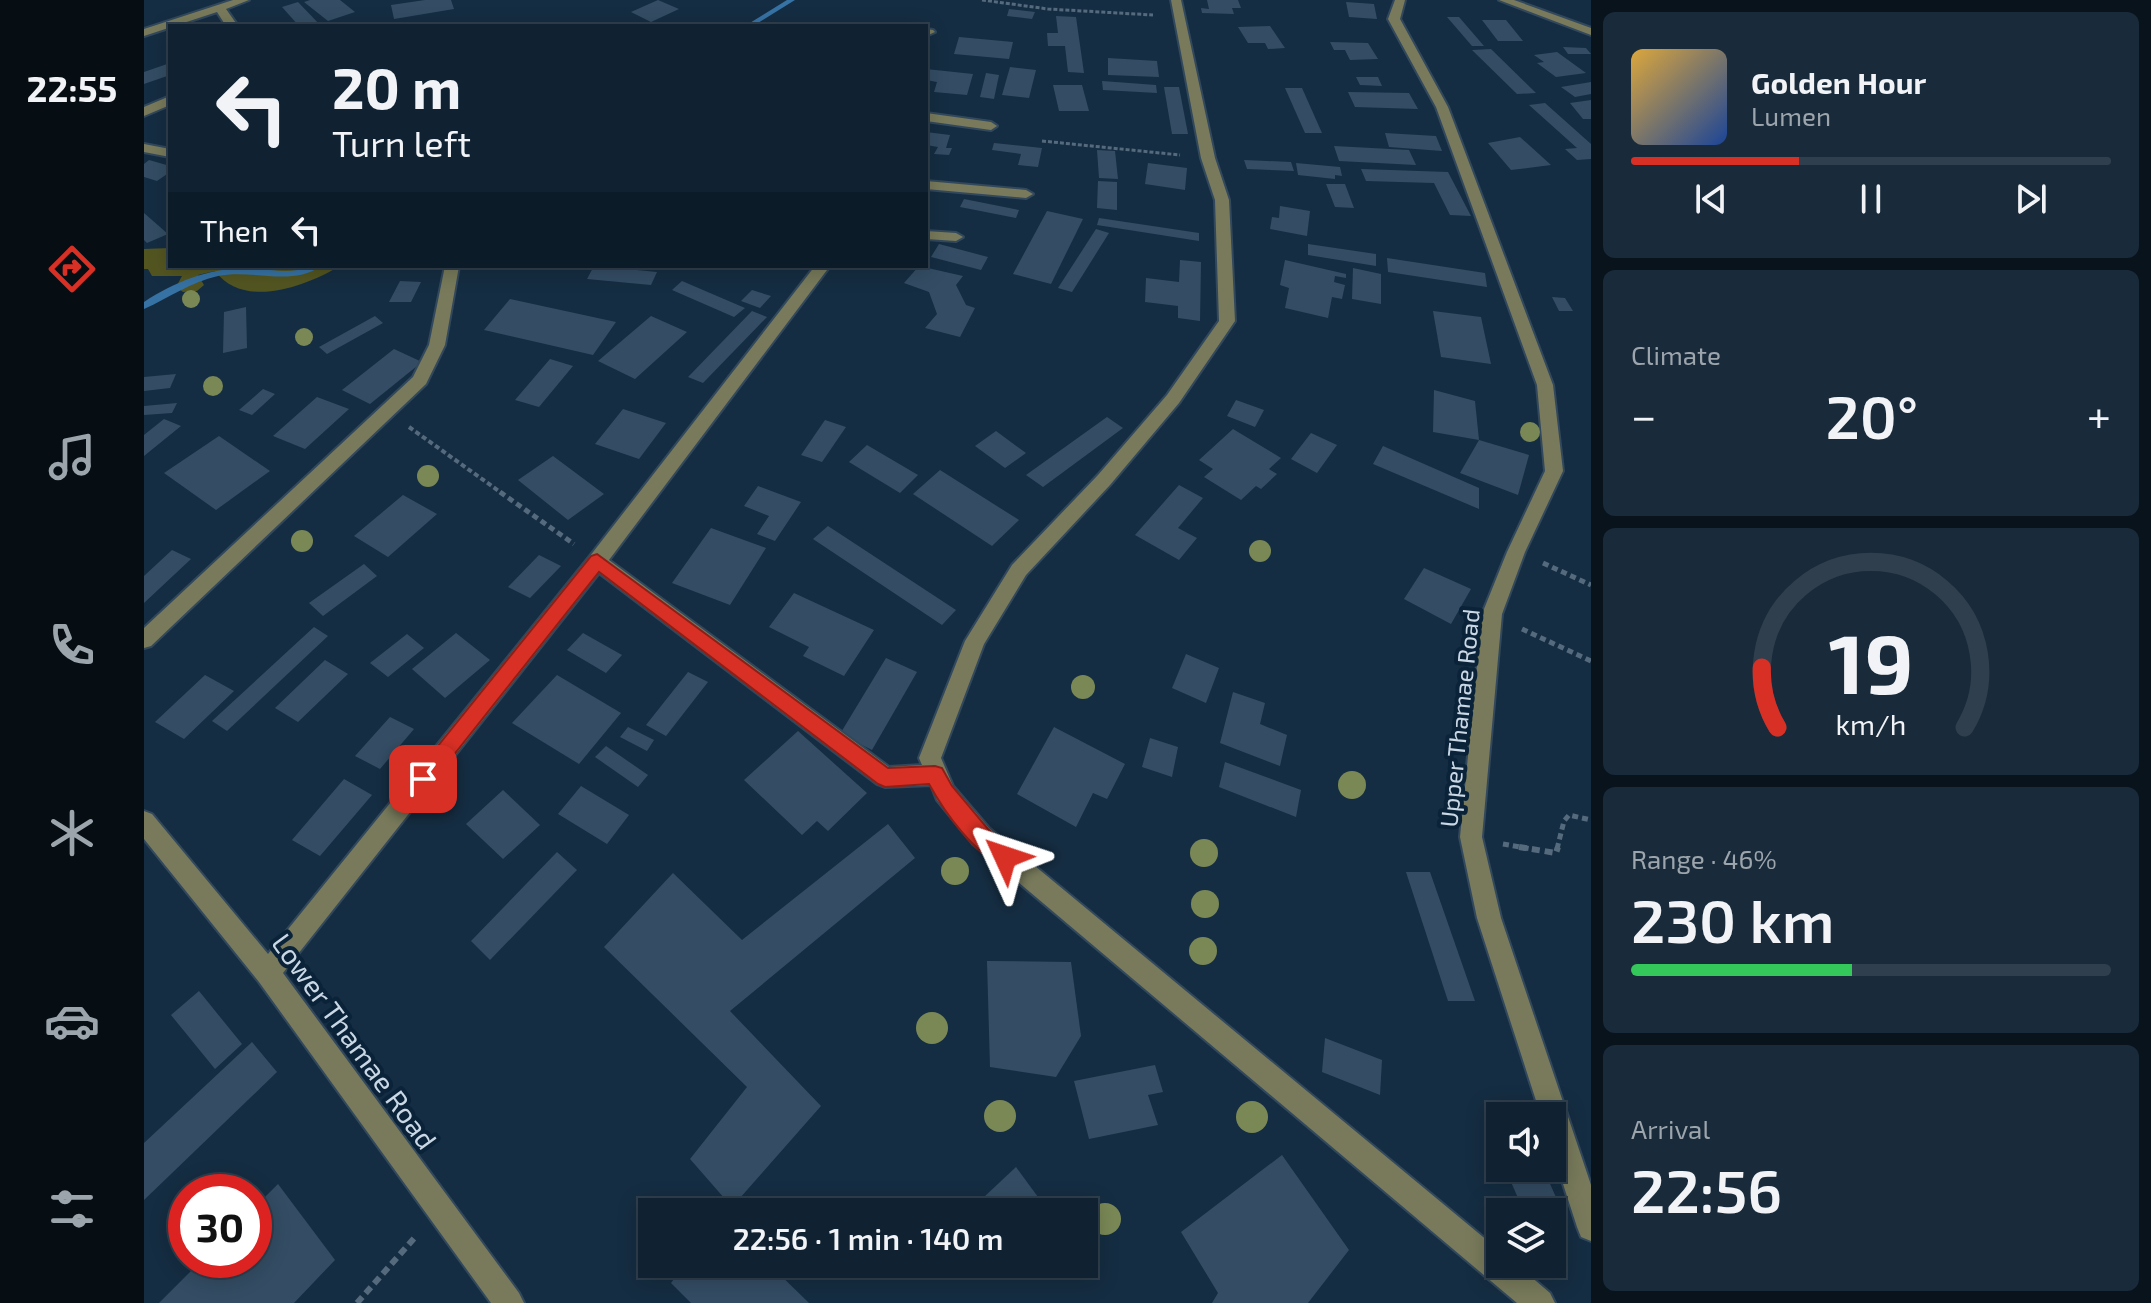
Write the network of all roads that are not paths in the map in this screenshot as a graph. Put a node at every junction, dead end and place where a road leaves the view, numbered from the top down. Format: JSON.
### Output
{"nodes":[{"id":1,"x":244,"y":0,"type":"edge"},
{"id":2,"x":1400,"y":0,"type":"edge"},
{"id":3,"x":1504,"y":0,"type":"edge"},
{"id":4,"x":219,"y":7,"type":"junction"},
{"id":5,"x":1177,"y":8,"type":"edge"},
{"id":6,"x":170,"y":24,"type":"edge"},
{"id":7,"x":231,"y":24,"type":"edge"},
{"id":8,"x":168,"y":25,"type":"edge"},
{"id":9,"x":1591,"y":32,"type":"edge"},
{"id":10,"x":144,"y":33,"type":"edge"},
{"id":11,"x":168,"y":101,"type":"edge"},
{"id":12,"x":144,"y":112,"type":"edge"},
{"id":13,"x":928,"y":117,"type":"edge"},
{"id":14,"x":991,"y":126,"type":"dead end"},
{"id":15,"x":144,"y":148,"type":"edge"},
{"id":16,"x":168,"y":153,"type":"edge"},
{"id":17,"x":928,"y":185,"type":"edge"},
{"id":18,"x":1026,"y":194,"type":"dead end"},
{"id":19,"x":928,"y":235,"type":"edge"},
{"id":20,"x":956,"y":237,"type":"dead end"},
{"id":21,"x":452,"y":268,"type":"edge"},
{"id":22,"x":821,"y":268,"type":"edge"},
{"id":23,"x":597,"y":561,"type":"junction"},
{"id":24,"x":144,"y":640,"type":"edge"},
{"id":25,"x":935,"y":775,"type":"junction"},
{"id":26,"x":144,"y":822,"type":"edge"},
{"id":27,"x":268,"y":973,"type":"junction"},
{"id":28,"x":1591,"y":1227,"type":"edge"},
{"id":29,"x":509,"y":1303,"type":"edge"},
{"id":30,"x":1540,"y":1303,"type":"edge"}],
"edges":[{"from":1,"to":4,"type":"street"},
{"from":2,"to":28,"type":"street","name":"Upper Thamae Road"},
{"from":3,"to":9,"type":"street"},
{"from":4,"to":6,"type":"street"},
{"from":4,"to":7,"type":"street"},
{"from":5,"to":25,"type":"street"},
{"from":8,"to":10,"type":"street"},
{"from":11,"to":12,"type":"street"},
{"from":13,"to":14,"type":"street"},
{"from":15,"to":16,"type":"street"},
{"from":17,"to":18,"type":"street"},
{"from":19,"to":20,"type":"street"},
{"from":21,"to":24,"type":"street"},
{"from":22,"to":23,"type":"street"},
{"from":23,"to":25,"type":"street"},
{"from":23,"to":27,"type":"street"},
{"from":25,"to":30,"type":"street"},
{"from":26,"to":27,"type":"street","name":"Lower Thamae Road"},
{"from":27,"to":29,"type":"street","name":"Lower Thamae Road"}]}
